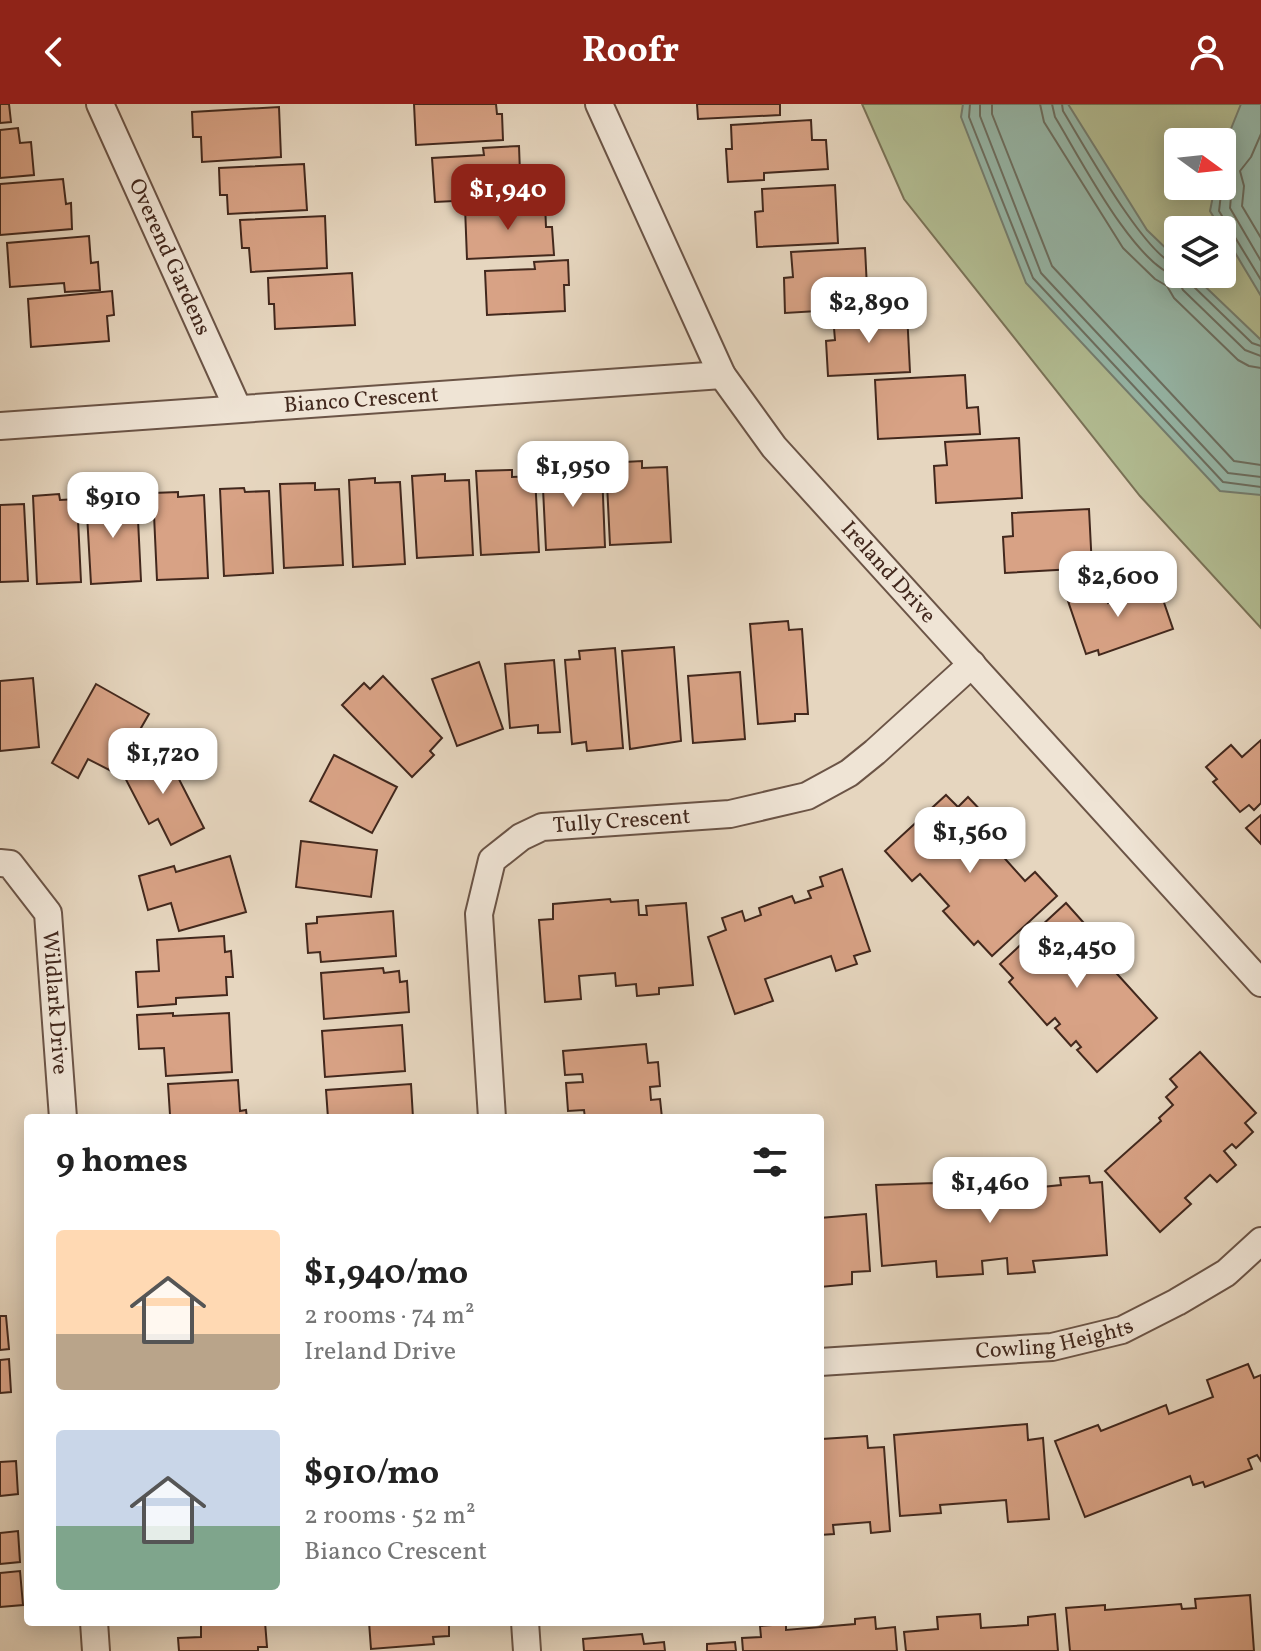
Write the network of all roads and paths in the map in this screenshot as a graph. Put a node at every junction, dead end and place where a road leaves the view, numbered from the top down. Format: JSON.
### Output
{"nodes":[{"id":1,"x":100,"y":104,"type":"edge"},
{"id":2,"x":599,"y":104,"type":"edge"},
{"id":3,"x":722,"y":375,"type":"junction"},
{"id":4,"x":238,"y":409,"type":"junction"},
{"id":5,"x":0,"y":426,"type":"edge"},
{"id":6,"x":972,"y":664,"type":"junction"},
{"id":7,"x":0,"y":863,"type":"edge"},
{"id":8,"x":1261,"y":983,"type":"edge"},
{"id":9,"x":63,"y":1114,"type":"edge"},
{"id":10,"x":492,"y":1114,"type":"edge"},
{"id":11,"x":1261,"y":1241,"type":"edge"},
{"id":12,"x":824,"y":1362,"type":"edge"},
{"id":13,"x":94,"y":1626,"type":"edge"},
{"id":14,"x":525,"y":1626,"type":"edge"},
{"id":15,"x":96,"y":1651,"type":"edge"},
{"id":16,"x":527,"y":1651,"type":"edge"}],
"edges":[{"from":1,"to":4,"type":"street","name":"Overend Gardens"},
{"from":2,"to":3,"type":"street","name":"Ireland Drive"},
{"from":3,"to":4,"type":"street","name":"Bianco Crescent"},
{"from":3,"to":6,"type":"street","name":"Ireland Drive"},
{"from":4,"to":5,"type":"street","name":"Bianco Crescent"},
{"from":6,"to":8,"type":"street","name":"Ireland Drive"},
{"from":6,"to":10,"type":"street","name":"Tully Crescent"},
{"from":7,"to":9,"type":"street","name":"Wildlark Drive"},
{"from":11,"to":12,"type":"street","name":"Cowling Heights"},
{"from":13,"to":15,"type":"street"},
{"from":14,"to":16,"type":"street"}]}
